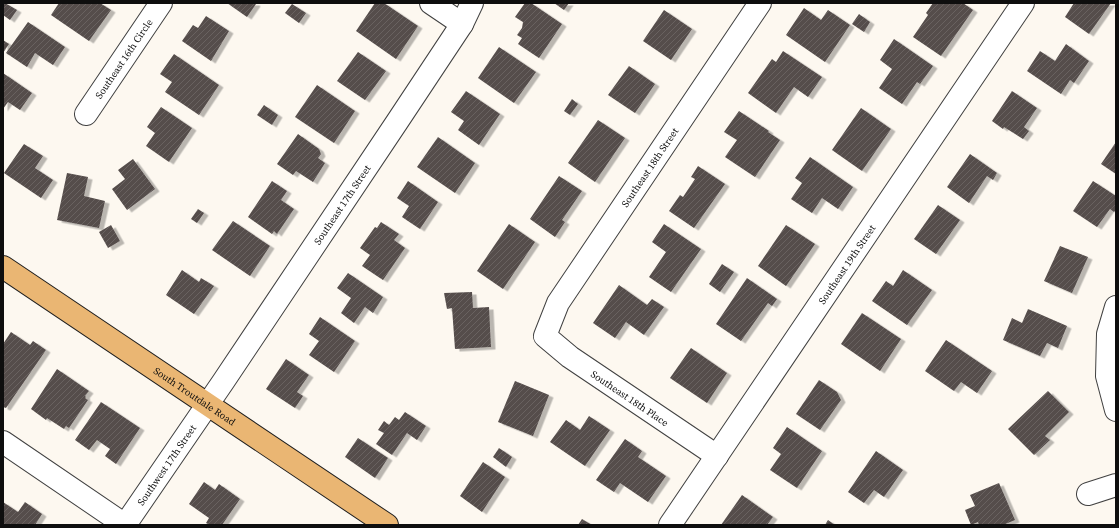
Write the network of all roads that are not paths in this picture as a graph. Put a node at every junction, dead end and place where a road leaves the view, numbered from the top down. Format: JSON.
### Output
{"nodes":[{"id":1,"x":161,"y":3,"type":"edge"},
{"id":2,"x":431,"y":3,"type":"edge"},
{"id":3,"x":472,"y":3,"type":"edge"},
{"id":4,"x":760,"y":3,"type":"edge"},
{"id":5,"x":1023,"y":3,"type":"edge"},
{"id":6,"x":462,"y":24,"type":"junction"},
{"id":7,"x":86,"y":114,"type":"dead end"},
{"id":8,"x":3,"y":267,"type":"edge"},
{"id":9,"x":1116,"y":307,"type":"edge"},
{"id":10,"x":545,"y":336,"type":"joint"},
{"id":11,"x":208,"y":405,"type":"junction"},
{"id":12,"x":1116,"y":410,"type":"edge"},
{"id":13,"x":3,"y":442,"type":"edge"},
{"id":14,"x":717,"y":456,"type":"junction"},
{"id":15,"x":1116,"y":485,"type":"edge"},
{"id":16,"x":1088,"y":494,"type":"dead end"},
{"id":17,"x":125,"y":525,"type":"edge"},
{"id":18,"x":386,"y":525,"type":"edge"},
{"id":19,"x":670,"y":525,"type":"edge"}],
"edges":[{"from":1,"to":7,"type":"street","name":"Southeast 16th Circle"},
{"from":2,"to":6,"type":"street"},
{"from":3,"to":6,"type":"street","name":"Southeast 17th Street"},
{"from":4,"to":10,"type":"street","name":"Southeast 18th Street"},
{"from":5,"to":14,"type":"street","name":"Southeast 19th Street"},
{"from":6,"to":11,"type":"street","name":"Southeast 17th Street"},
{"from":8,"to":11,"type":"main road","name":"South Troutdale Road"},
{"from":9,"to":12,"type":"street"},
{"from":10,"to":14,"type":"street","name":"Southeast 18th Place"},
{"from":11,"to":17,"type":"street","name":"Southwest 17th Street"},
{"from":11,"to":18,"type":"main road","name":"South Troutdale Road"},
{"from":13,"to":17,"type":"street"},
{"from":14,"to":19,"type":"street","name":"Southeast 19th Street"},
{"from":15,"to":16,"type":"street"}]}
